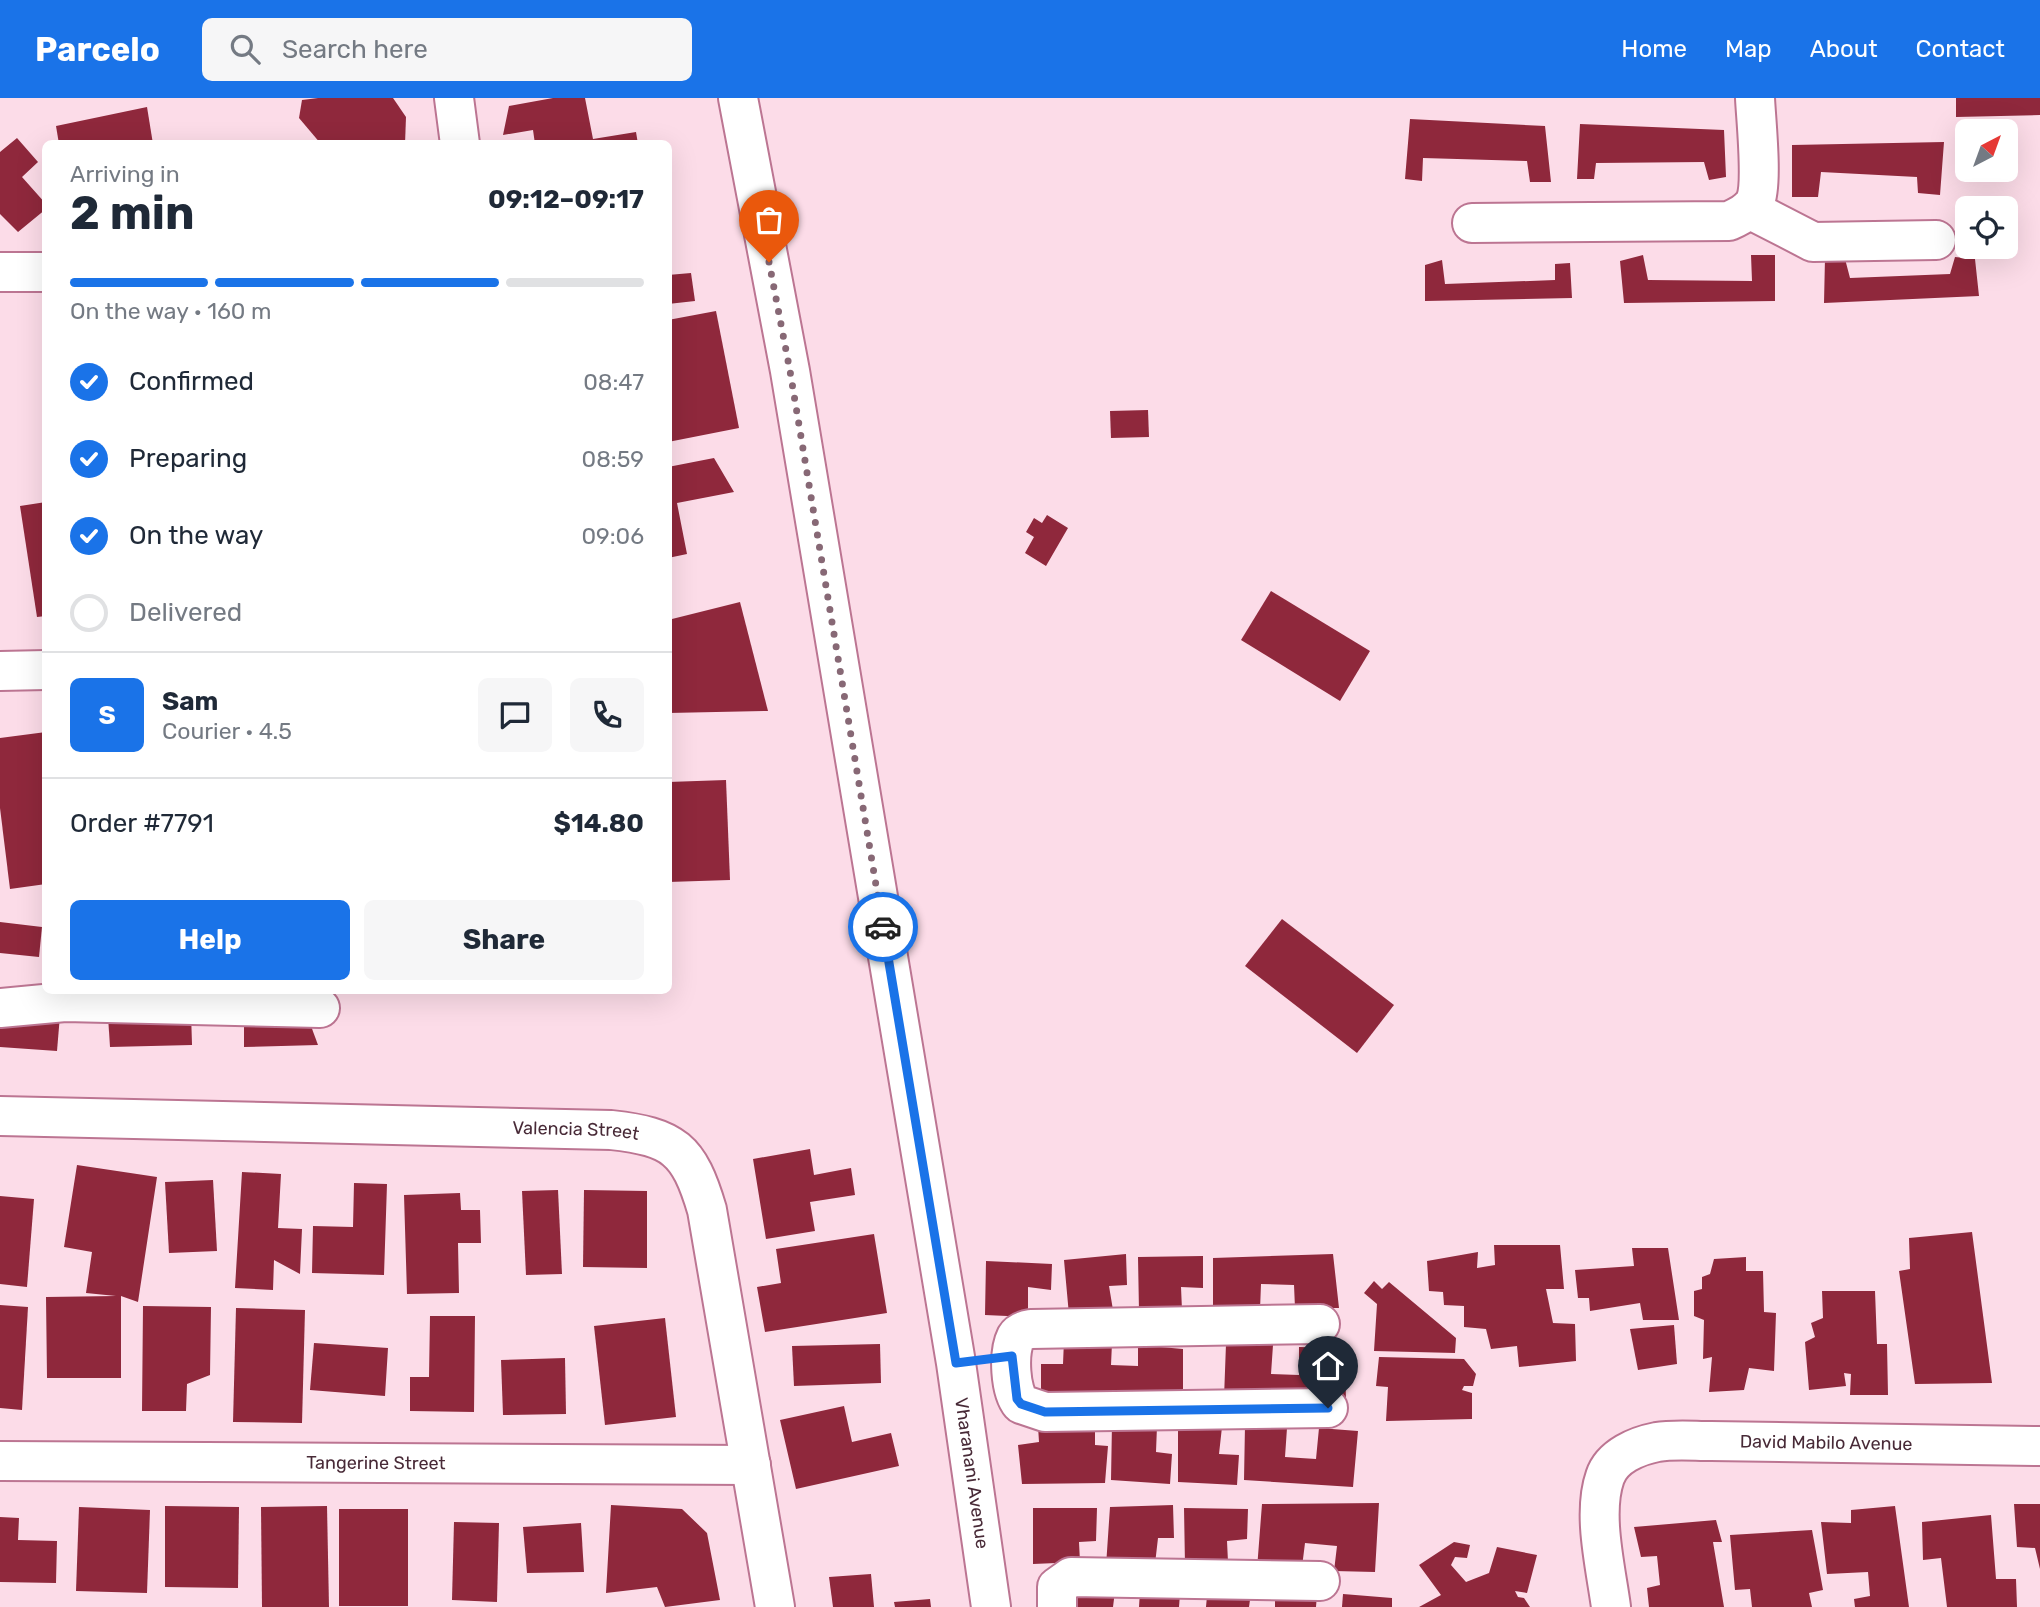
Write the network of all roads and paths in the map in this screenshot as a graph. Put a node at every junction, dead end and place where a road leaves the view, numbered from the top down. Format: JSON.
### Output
{"nodes":[{"id":1,"x":454,"y":98,"type":"edge"},
{"id":2,"x":738,"y":98,"type":"edge"},
{"id":3,"x":1755,"y":98,"type":"edge"},
{"id":4,"x":459,"y":140,"type":"edge"},
{"id":5,"x":1749,"y":209,"type":"junction"},
{"id":6,"x":1472,"y":223,"type":"dead end"},
{"id":7,"x":1936,"y":240,"type":"dead end"},
{"id":8,"x":0,"y":272,"type":"edge"},
{"id":9,"x":42,"y":272,"type":"edge"},
{"id":10,"x":42,"y":670,"type":"edge"},
{"id":11,"x":0,"y":671,"type":"edge"},
{"id":12,"x":0,"y":1008,"type":"edge"},
{"id":13,"x":320,"y":1008,"type":"dead end"},
{"id":14,"x":0,"y":1116,"type":"edge"},
{"id":15,"x":1320,"y":1324,"type":"dead end"},
{"id":16,"x":1012,"y":1356,"type":"junction"},
{"id":17,"x":956,"y":1363,"type":"junction"},
{"id":18,"x":1328,"y":1408,"type":"dead end"},
{"id":19,"x":2040,"y":1446,"type":"edge"},
{"id":20,"x":0,"y":1461,"type":"edge"},
{"id":21,"x":751,"y":1465,"type":"junction"},
{"id":22,"x":1320,"y":1581,"type":"dead end"},
{"id":23,"x":775,"y":1607,"type":"edge"},
{"id":24,"x":991,"y":1607,"type":"edge"},
{"id":25,"x":1057,"y":1607,"type":"edge"},
{"id":26,"x":1611,"y":1607,"type":"edge"}],
"edges":[{"from":1,"to":4,"type":"street"},
{"from":2,"to":17,"type":"street","name":"Vharanani Avenue"},
{"from":3,"to":5,"type":"street"},
{"from":5,"to":6,"type":"street"},
{"from":5,"to":7,"type":"street"},
{"from":8,"to":9,"type":"street"},
{"from":10,"to":11,"type":"street"},
{"from":12,"to":13,"type":"street"},
{"from":14,"to":21,"type":"street","name":"Valencia Street"},
{"from":15,"to":16,"type":"street"},
{"from":16,"to":17,"type":"street"},
{"from":16,"to":18,"type":"street"},
{"from":17,"to":24,"type":"street","name":"Vharanani Avenue"},
{"from":19,"to":26,"type":"street","name":"David Mabilo Avenue"},
{"from":20,"to":21,"type":"street","name":"Tangerine Street"},
{"from":21,"to":23,"type":"street","name":"Valencia Street"},
{"from":22,"to":25,"type":"street"}]}
